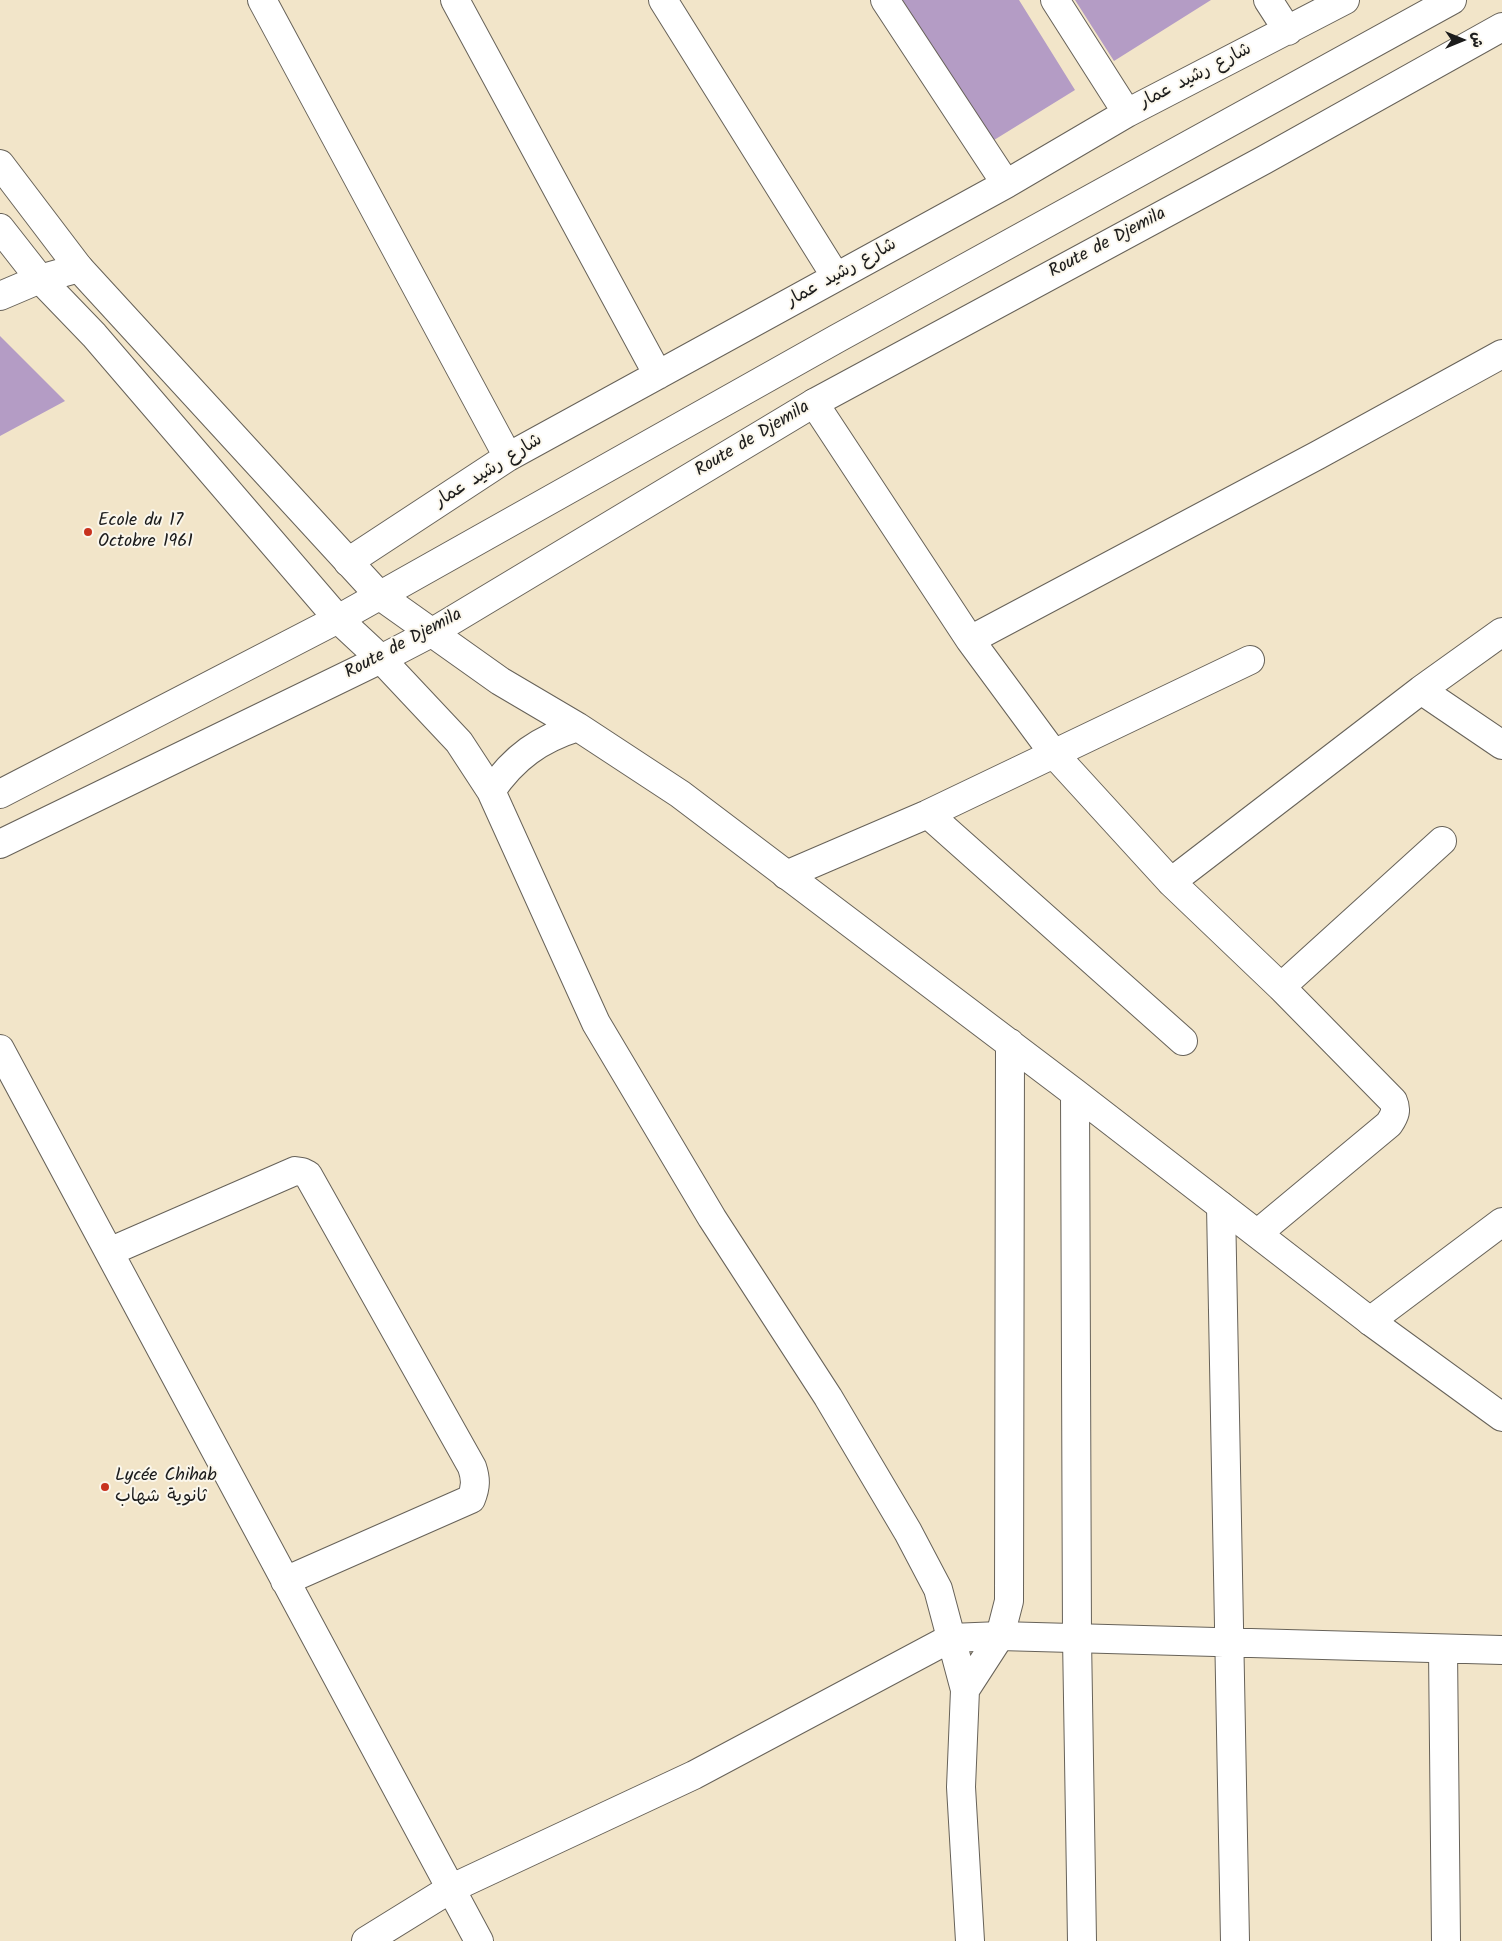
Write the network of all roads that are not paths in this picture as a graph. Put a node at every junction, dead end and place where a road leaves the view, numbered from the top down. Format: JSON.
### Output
{"nodes":[{"id":1,"x":262,"y":0,"type":"edge"},
{"id":2,"x":455,"y":0,"type":"edge"},
{"id":3,"x":663,"y":0,"type":"edge"},
{"id":4,"x":885,"y":0,"type":"edge"},
{"id":5,"x":1055,"y":0,"type":"edge"},
{"id":6,"x":1268,"y":0,"type":"edge"},
{"id":7,"x":1345,"y":0,"type":"edge"},
{"id":8,"x":1452,"y":0,"type":"edge"},
{"id":9,"x":1502,"y":27,"type":"edge"},
{"id":10,"x":1288,"y":31,"type":"junction"},
{"id":11,"x":1127,"y":113,"type":"junction"},
{"id":12,"x":0,"y":164,"type":"edge"},
{"id":13,"x":1006,"y":184,"type":"junction"},
{"id":14,"x":0,"y":228,"type":"edge"},
{"id":15,"x":79,"y":268,"type":"junction"},
{"id":16,"x":836,"y":277,"type":"junction"},
{"id":17,"x":40,"y":279,"type":"junction"},
{"id":18,"x":0,"y":296,"type":"edge"},
{"id":19,"x":1502,"y":354,"type":"edge"},
{"id":20,"x":658,"y":375,"type":"junction"},
{"id":21,"x":814,"y":403,"type":"junction"},
{"id":22,"x":508,"y":458,"type":"junction"},
{"id":23,"x":348,"y":562,"type":"junction"},
{"id":24,"x":379,"y":595,"type":"junction"},
{"id":25,"x":338,"y":619,"type":"junction"},
{"id":26,"x":1502,"y":632,"type":"edge"},
{"id":27,"x":430,"y":633,"type":"junction"},
{"id":28,"x":970,"y":640,"type":"junction"},
{"id":29,"x":380,"y":659,"type":"junction"},
{"id":30,"x":1250,"y":660,"type":"dead end"},
{"id":31,"x":1421,"y":690,"type":"junction"},
{"id":32,"x":578,"y":727,"type":"junction"},
{"id":33,"x":1502,"y":745,"type":"edge"},
{"id":34,"x":1054,"y":754,"type":"junction"},
{"id":35,"x":491,"y":790,"type":"junction"},
{"id":36,"x":0,"y":794,"type":"edge"},
{"id":37,"x":928,"y":814,"type":"junction"},
{"id":38,"x":1442,"y":840,"type":"dead end"},
{"id":39,"x":0,"y":844,"type":"edge"},
{"id":40,"x":786,"y":875,"type":"junction"},
{"id":41,"x":1171,"y":882,"type":"junction"},
{"id":42,"x":1282,"y":987,"type":"junction"},
{"id":43,"x":1182,"y":1041,"type":"dead end"},
{"id":44,"x":1010,"y":1043,"type":"junction"},
{"id":45,"x":0,"y":1049,"type":"edge"},
{"id":46,"x":1075,"y":1093,"type":"junction"},
{"id":47,"x":1221,"y":1206,"type":"junction"},
{"id":48,"x":1502,"y":1222,"type":"edge"},
{"id":49,"x":1258,"y":1233,"type":"junction"},
{"id":50,"x":109,"y":1252,"type":"junction"},
{"id":51,"x":1370,"y":1320,"type":"junction"},
{"id":52,"x":1502,"y":1417,"type":"edge"},
{"id":53,"x":285,"y":1582,"type":"junction"},
{"id":54,"x":1000,"y":1636,"type":"junction"},
{"id":55,"x":951,"y":1638,"type":"junction"},
{"id":56,"x":1077,"y":1638,"type":"junction"},
{"id":57,"x":1230,"y":1642,"type":"junction"},
{"id":58,"x":1443,"y":1649,"type":"junction"},
{"id":59,"x":1502,"y":1650,"type":"edge"},
{"id":60,"x":965,"y":1690,"type":"junction"},
{"id":61,"x":450,"y":1889,"type":"junction"},
{"id":62,"x":966,"y":1939,"type":"edge"},
{"id":63,"x":366,"y":1941,"type":"edge"},
{"id":64,"x":479,"y":1941,"type":"edge"},
{"id":65,"x":1082,"y":1941,"type":"edge"},
{"id":66,"x":1235,"y":1941,"type":"edge"},
{"id":67,"x":1446,"y":1941,"type":"edge"}],
"edges":[{"from":1,"to":22,"type":"street"},
{"from":2,"to":20,"type":"street"},
{"from":3,"to":16,"type":"street"},
{"from":4,"to":13,"type":"street"},
{"from":5,"to":11,"type":"street"},
{"from":6,"to":10,"type":"street"},
{"from":7,"to":10,"type":"street","name":"شارع رشيد عمار"},
{"from":8,"to":24,"type":"street"},
{"from":9,"to":21,"type":"street","name":"Route de Djemila"},
{"from":10,"to":11,"type":"street","name":"شارع رشيد عمار"},
{"from":11,"to":13,"type":"street","name":"شارع رشيد عمار"},
{"from":12,"to":15,"type":"street"},
{"from":13,"to":16,"type":"street","name":"شارع رشيد عمار"},
{"from":14,"to":17,"type":"street"},
{"from":15,"to":17,"type":"street"},
{"from":15,"to":23,"type":"street"},
{"from":16,"to":20,"type":"street","name":"شارع رشيد عمار"},
{"from":17,"to":18,"type":"street"},
{"from":17,"to":25,"type":"street"},
{"from":19,"to":28,"type":"street"},
{"from":20,"to":22,"type":"street","name":"شارع رشيد عمار"},
{"from":21,"to":27,"type":"street","name":"Route de Djemila"},
{"from":21,"to":28,"type":"street"},
{"from":22,"to":23,"type":"street","name":"شارع رشيد عمار"},
{"from":23,"to":24,"type":"street"},
{"from":24,"to":25,"type":"street"},
{"from":24,"to":27,"type":"street"},
{"from":25,"to":29,"type":"street"},
{"from":25,"to":36,"type":"street"},
{"from":26,"to":31,"type":"street"},
{"from":27,"to":29,"type":"street","name":"Route de Djemila"},
{"from":27,"to":32,"type":"street"},
{"from":28,"to":34,"type":"street"},
{"from":29,"to":35,"type":"street"},
{"from":29,"to":39,"type":"street","name":"Route de Djemila"},
{"from":30,"to":34,"type":"street"},
{"from":31,"to":33,"type":"street"},
{"from":31,"to":41,"type":"street"},
{"from":32,"to":35,"type":"street"},
{"from":32,"to":40,"type":"street"},
{"from":34,"to":37,"type":"street"},
{"from":34,"to":41,"type":"street"},
{"from":35,"to":55,"type":"street"},
{"from":37,"to":40,"type":"street"},
{"from":37,"to":43,"type":"street"},
{"from":38,"to":42,"type":"street"},
{"from":40,"to":44,"type":"street"},
{"from":41,"to":42,"type":"street"},
{"from":42,"to":49,"type":"street"},
{"from":44,"to":46,"type":"street"},
{"from":44,"to":54,"type":"street"},
{"from":45,"to":50,"type":"street"},
{"from":46,"to":47,"type":"street"},
{"from":46,"to":56,"type":"street"},
{"from":47,"to":49,"type":"street"},
{"from":47,"to":57,"type":"street"},
{"from":48,"to":51,"type":"street"},
{"from":49,"to":51,"type":"street"},
{"from":50,"to":53,"type":"street"},
{"from":50,"to":53,"type":"street"},
{"from":51,"to":52,"type":"street"},
{"from":53,"to":61,"type":"street"},
{"from":54,"to":55,"type":"street"},
{"from":54,"to":56,"type":"street"},
{"from":54,"to":60,"type":"street"},
{"from":55,"to":60,"type":"street"},
{"from":55,"to":61,"type":"street"},
{"from":56,"to":57,"type":"street"},
{"from":56,"to":65,"type":"street"},
{"from":57,"to":58,"type":"street"},
{"from":57,"to":66,"type":"street"},
{"from":58,"to":59,"type":"street"},
{"from":58,"to":67,"type":"street"},
{"from":60,"to":62,"type":"street"},
{"from":61,"to":63,"type":"street"},
{"from":61,"to":64,"type":"street"}]}
